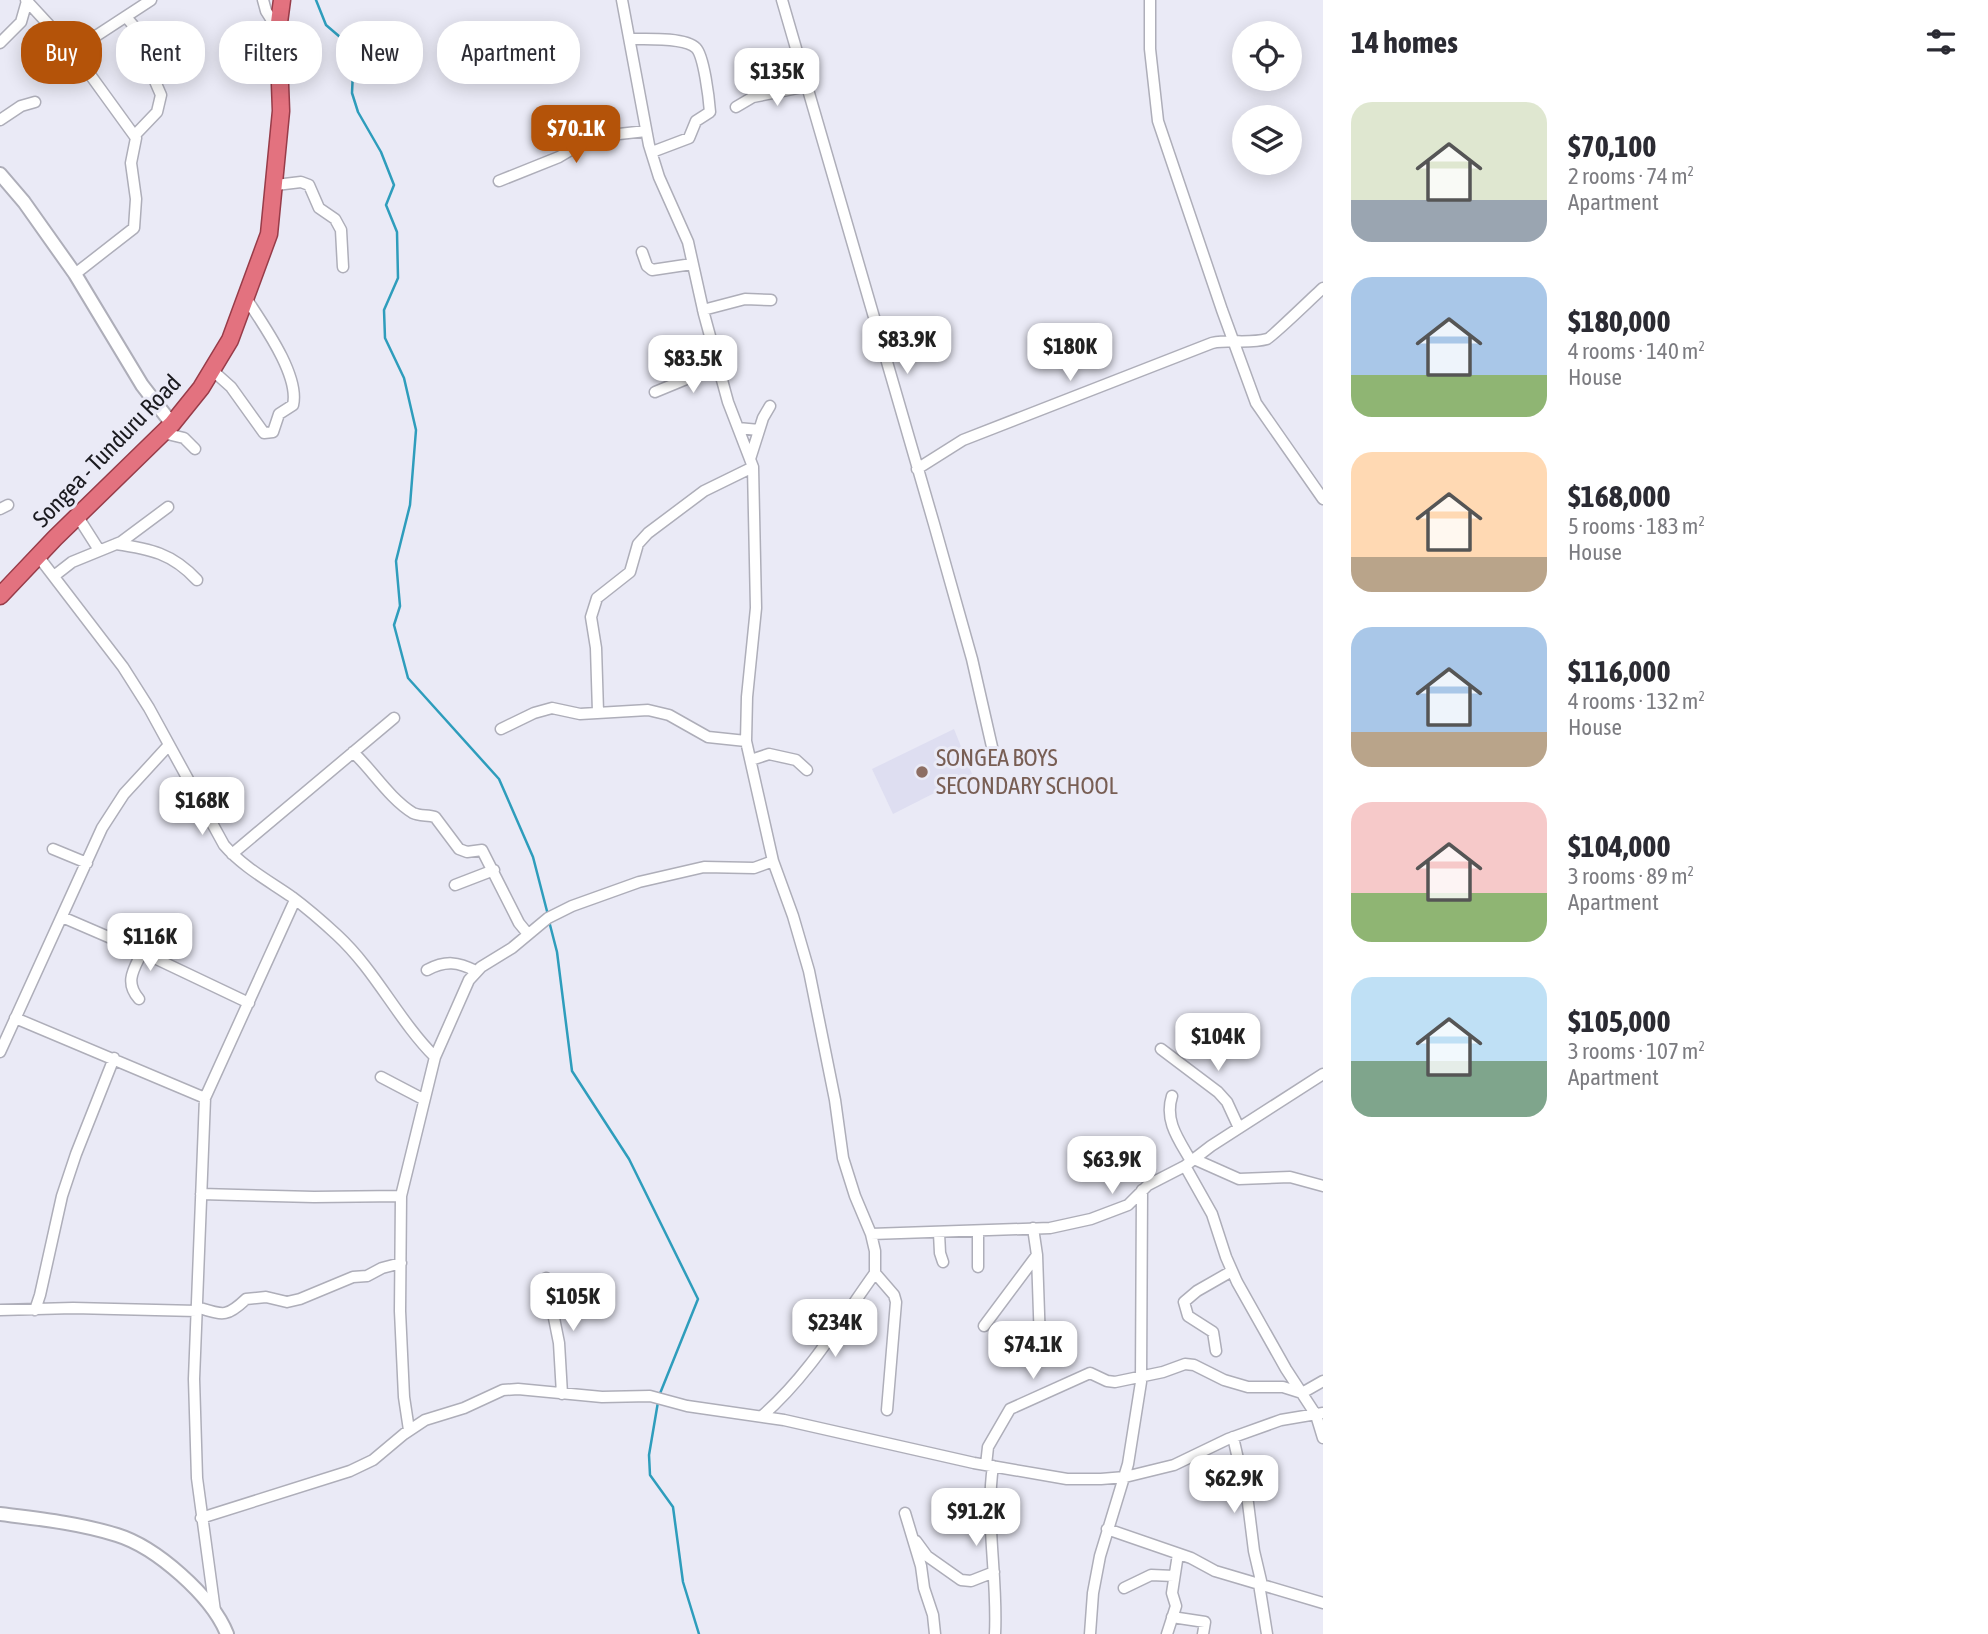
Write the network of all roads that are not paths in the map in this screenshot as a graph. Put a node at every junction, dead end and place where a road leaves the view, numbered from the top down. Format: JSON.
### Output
{"nodes":[{"id":1,"x":27,"y":0,"type":"edge"},
{"id":2,"x":151,"y":0,"type":"edge"},
{"id":3,"x":263,"y":0,"type":"edge"},
{"id":4,"x":282,"y":0,"type":"edge"},
{"id":5,"x":622,"y":0,"type":"edge"},
{"id":6,"x":782,"y":0,"type":"edge"},
{"id":7,"x":1150,"y":0,"type":"edge"},
{"id":8,"x":126,"y":18,"type":"junction"},
{"id":9,"x":45,"y":21,"type":"edge"},
{"id":10,"x":273,"y":21,"type":"edge"},
{"id":11,"x":279,"y":21,"type":"edge"},
{"id":12,"x":21,"y":25,"type":"edge"},
{"id":13,"x":18,"y":27,"type":"junction"},
{"id":14,"x":102,"y":33,"type":"edge"},
{"id":15,"x":631,"y":39,"type":"junction"},
{"id":16,"x":0,"y":43,"type":"edge"},
{"id":17,"x":97,"y":84,"type":"edge"},
{"id":18,"x":280,"y":84,"type":"edge"},
{"id":19,"x":808,"y":86,"type":"junction"},
{"id":20,"x":35,"y":102,"type":"dead end"},
{"id":21,"x":736,"y":107,"type":"dead end"},
{"id":22,"x":0,"y":120,"type":"edge"},
{"id":23,"x":646,"y":131,"type":"junction"},
{"id":24,"x":135,"y":135,"type":"junction"},
{"id":25,"x":652,"y":152,"type":"junction"},
{"id":26,"x":1,"y":177,"type":"edge"},
{"id":27,"x":499,"y":181,"type":"dead end"},
{"id":28,"x":276,"y":186,"type":"junction"},
{"id":29,"x":642,"y":252,"type":"dead end"},
{"id":30,"x":692,"y":264,"type":"junction"},
{"id":31,"x":344,"y":267,"type":"dead end"},
{"id":32,"x":75,"y":274,"type":"junction"},
{"id":33,"x":1323,"y":288,"type":"edge"},
{"id":34,"x":246,"y":298,"type":"junction"},
{"id":35,"x":771,"y":300,"type":"dead end"},
{"id":36,"x":703,"y":310,"type":"junction"},
{"id":37,"x":1234,"y":342,"type":"junction"},
{"id":38,"x":718,"y":366,"type":"junction"},
{"id":39,"x":212,"y":370,"type":"junction"},
{"id":40,"x":655,"y":393,"type":"dead end"},
{"id":41,"x":770,"y":406,"type":"dead end"},
{"id":42,"x":738,"y":428,"type":"junction"},
{"id":43,"x":167,"y":429,"type":"junction"},
{"id":44,"x":759,"y":430,"type":"junction"},
{"id":45,"x":195,"y":449,"type":"dead end"},
{"id":46,"x":751,"y":463,"type":"junction"},
{"id":47,"x":918,"y":469,"type":"junction"},
{"id":48,"x":1323,"y":499,"type":"edge"},
{"id":49,"x":168,"y":507,"type":"dead end"},
{"id":50,"x":78,"y":517,"type":"junction"},
{"id":51,"x":115,"y":544,"type":"junction"},
{"id":52,"x":99,"y":550,"type":"junction"},
{"id":53,"x":38,"y":556,"type":"junction"},
{"id":54,"x":54,"y":576,"type":"junction"},
{"id":55,"x":197,"y":580,"type":"dead end"},
{"id":56,"x":0,"y":596,"type":"edge"},
{"id":57,"x":598,"y":712,"type":"junction"},
{"id":58,"x":394,"y":718,"type":"dead end"},
{"id":59,"x":501,"y":729,"type":"dead end"},
{"id":60,"x":746,"y":741,"type":"junction"},
{"id":61,"x":169,"y":746,"type":"junction"},
{"id":62,"x":353,"y":752,"type":"junction"},
{"id":63,"x":751,"y":760,"type":"junction"},
{"id":64,"x":995,"y":761,"type":"dead end"},
{"id":65,"x":807,"y":770,"type":"dead end"},
{"id":66,"x":53,"y":849,"type":"dead end"},
{"id":67,"x":232,"y":854,"type":"junction"},
{"id":68,"x":773,"y":861,"type":"junction"},
{"id":69,"x":87,"y":863,"type":"junction"},
{"id":70,"x":494,"y":870,"type":"junction"},
{"id":71,"x":455,"y":885,"type":"dead end"},
{"id":72,"x":295,"y":900,"type":"junction"},
{"id":73,"x":62,"y":918,"type":"junction"},
{"id":74,"x":528,"y":934,"type":"junction"},
{"id":75,"x":142,"y":952,"type":"junction"},
{"id":76,"x":427,"y":970,"type":"dead end"},
{"id":77,"x":476,"y":971,"type":"junction"},
{"id":78,"x":139,"y":999,"type":"dead end"},
{"id":79,"x":248,"y":1003,"type":"junction"},
{"id":80,"x":15,"y":1018,"type":"junction"},
{"id":81,"x":1161,"y":1049,"type":"dead end"},
{"id":82,"x":0,"y":1052,"type":"edge"},
{"id":83,"x":435,"y":1057,"type":"junction"},
{"id":84,"x":114,"y":1058,"type":"junction"},
{"id":85,"x":1323,"y":1074,"type":"edge"},
{"id":86,"x":381,"y":1077,"type":"dead end"},
{"id":87,"x":1172,"y":1096,"type":"dead end"},
{"id":88,"x":205,"y":1098,"type":"junction"},
{"id":89,"x":423,"y":1099,"type":"junction"},
{"id":90,"x":1239,"y":1128,"type":"junction"},
{"id":91,"x":1190,"y":1162,"type":"junction"},
{"id":92,"x":1323,"y":1186,"type":"edge"},
{"id":93,"x":1142,"y":1189,"type":"junction"},
{"id":94,"x":201,"y":1194,"type":"junction"},
{"id":95,"x":401,"y":1196,"type":"junction"},
{"id":96,"x":1033,"y":1228,"type":"junction"},
{"id":97,"x":978,"y":1232,"type":"junction"},
{"id":98,"x":939,"y":1233,"type":"junction"},
{"id":99,"x":871,"y":1234,"type":"junction"},
{"id":100,"x":1037,"y":1255,"type":"junction"},
{"id":101,"x":943,"y":1262,"type":"dead end"},
{"id":102,"x":401,"y":1263,"type":"junction"},
{"id":103,"x":978,"y":1267,"type":"dead end"},
{"id":104,"x":1232,"y":1271,"type":"junction"},
{"id":105,"x":875,"y":1273,"type":"junction"},
{"id":106,"x":546,"y":1278,"type":"dead end"},
{"id":107,"x":197,"y":1309,"type":"junction"},
{"id":108,"x":0,"y":1310,"type":"edge"},
{"id":109,"x":35,"y":1310,"type":"junction"},
{"id":110,"x":984,"y":1326,"type":"dead end"},
{"id":111,"x":1040,"y":1343,"type":"dead end"},
{"id":112,"x":1216,"y":1351,"type":"dead end"},
{"id":113,"x":1141,"y":1375,"type":"junction"},
{"id":114,"x":1323,"y":1381,"type":"edge"},
{"id":115,"x":1302,"y":1393,"type":"junction"},
{"id":116,"x":562,"y":1394,"type":"junction"},
{"id":117,"x":887,"y":1410,"type":"dead end"},
{"id":118,"x":1320,"y":1414,"type":"edge"},
{"id":119,"x":762,"y":1416,"type":"junction"},
{"id":120,"x":409,"y":1430,"type":"junction"},
{"id":121,"x":1233,"y":1437,"type":"junction"},
{"id":122,"x":1323,"y":1438,"type":"edge"},
{"id":123,"x":989,"y":1465,"type":"junction"},
{"id":124,"x":1125,"y":1476,"type":"junction"},
{"id":125,"x":905,"y":1513,"type":"dead end"},
{"id":126,"x":0,"y":1514,"type":"edge"},
{"id":127,"x":201,"y":1518,"type":"junction"},
{"id":128,"x":1107,"y":1529,"type":"junction"},
{"id":129,"x":912,"y":1539,"type":"junction"},
{"id":130,"x":1178,"y":1554,"type":"junction"},
{"id":131,"x":994,"y":1572,"type":"junction"},
{"id":132,"x":1174,"y":1576,"type":"junction"},
{"id":133,"x":1261,"y":1585,"type":"junction"},
{"id":134,"x":1124,"y":1588,"type":"dead end"},
{"id":135,"x":1323,"y":1603,"type":"edge"},
{"id":136,"x":215,"y":1611,"type":"junction"},
{"id":137,"x":1172,"y":1617,"type":"junction"},
{"id":138,"x":227,"y":1634,"type":"edge"},
{"id":139,"x":935,"y":1634,"type":"edge"},
{"id":140,"x":995,"y":1634,"type":"edge"},
{"id":141,"x":1090,"y":1634,"type":"edge"},
{"id":142,"x":1167,"y":1634,"type":"edge"},
{"id":143,"x":1203,"y":1634,"type":"edge"},
{"id":144,"x":1267,"y":1634,"type":"edge"}],
"edges":[{"from":1,"to":9,"type":"street"},
{"from":1,"to":13,"type":"street"},
{"from":2,"to":8,"type":"street"},
{"from":3,"to":10,"type":"street"},
{"from":4,"to":11,"type":"highway","name":"Songea - Tunduru Road"},
{"from":5,"to":15,"type":"street"},
{"from":6,"to":19,"type":"street"},
{"from":7,"to":37,"type":"street"},
{"from":8,"to":14,"type":"street"},
{"from":8,"to":24,"type":"street"},
{"from":12,"to":13,"type":"street"},
{"from":13,"to":16,"type":"street"},
{"from":15,"to":23,"type":"street"},
{"from":15,"to":25,"type":"street"},
{"from":17,"to":24,"type":"street"},
{"from":18,"to":28,"type":"highway","name":"Songea - Tunduru Road"},
{"from":19,"to":21,"type":"street"},
{"from":19,"to":47,"type":"street"},
{"from":20,"to":22,"type":"street"},
{"from":23,"to":25,"type":"street"},
{"from":23,"to":27,"type":"street"},
{"from":24,"to":32,"type":"street"},
{"from":25,"to":30,"type":"street"},
{"from":26,"to":32,"type":"street"},
{"from":28,"to":31,"type":"street"},
{"from":28,"to":34,"type":"highway","name":"Songea - Tunduru Road"},
{"from":29,"to":30,"type":"street"},
{"from":30,"to":36,"type":"street"},
{"from":32,"to":43,"type":"street"},
{"from":33,"to":37,"type":"street"},
{"from":34,"to":39,"type":"highway","name":"Songea - Tunduru Road"},
{"from":34,"to":39,"type":"street"},
{"from":35,"to":36,"type":"street"},
{"from":36,"to":38,"type":"street"},
{"from":37,"to":47,"type":"street"},
{"from":37,"to":48,"type":"street"},
{"from":38,"to":40,"type":"street"},
{"from":38,"to":42,"type":"street"},
{"from":39,"to":43,"type":"highway","name":"Songea - Tunduru Road"},
{"from":41,"to":44,"type":"street"},
{"from":42,"to":44,"type":"street"},
{"from":42,"to":46,"type":"street"},
{"from":43,"to":45,"type":"street"},
{"from":43,"to":50,"type":"highway","name":"Songea - Tunduru Road"},
{"from":44,"to":46,"type":"street"},
{"from":46,"to":57,"type":"street"},
{"from":46,"to":60,"type":"street"},
{"from":47,"to":64,"type":"street"},
{"from":49,"to":51,"type":"street"},
{"from":50,"to":52,"type":"street"},
{"from":50,"to":53,"type":"highway","name":"Songea - Tunduru Road"},
{"from":51,"to":52,"type":"street"},
{"from":51,"to":55,"type":"street"},
{"from":52,"to":54,"type":"street"},
{"from":53,"to":54,"type":"street"},
{"from":53,"to":56,"type":"highway","name":"Songea - Tunduru Road"},
{"from":54,"to":61,"type":"street"},
{"from":57,"to":59,"type":"street"},
{"from":57,"to":60,"type":"street"},
{"from":58,"to":62,"type":"street"},
{"from":60,"to":63,"type":"street"},
{"from":61,"to":67,"type":"street"},
{"from":61,"to":69,"type":"street"},
{"from":62,"to":67,"type":"street"},
{"from":62,"to":70,"type":"street"},
{"from":63,"to":65,"type":"street"},
{"from":63,"to":68,"type":"street"},
{"from":66,"to":69,"type":"street"},
{"from":67,"to":72,"type":"street"},
{"from":68,"to":74,"type":"street"},
{"from":68,"to":99,"type":"street"},
{"from":69,"to":73,"type":"street"},
{"from":70,"to":71,"type":"street"},
{"from":70,"to":74,"type":"street"},
{"from":72,"to":79,"type":"street"},
{"from":72,"to":83,"type":"street"},
{"from":73,"to":75,"type":"street"},
{"from":73,"to":80,"type":"street"},
{"from":74,"to":77,"type":"street"},
{"from":75,"to":78,"type":"street"},
{"from":75,"to":79,"type":"street"},
{"from":76,"to":77,"type":"street"},
{"from":77,"to":83,"type":"street"},
{"from":79,"to":88,"type":"street"},
{"from":80,"to":82,"type":"street"},
{"from":80,"to":84,"type":"street"},
{"from":81,"to":90,"type":"street"},
{"from":83,"to":89,"type":"street"},
{"from":84,"to":88,"type":"street"},
{"from":84,"to":109,"type":"street"},
{"from":85,"to":90,"type":"street"},
{"from":86,"to":89,"type":"street"},
{"from":87,"to":91,"type":"street"},
{"from":88,"to":94,"type":"street"},
{"from":89,"to":95,"type":"street"},
{"from":90,"to":91,"type":"street"},
{"from":91,"to":92,"type":"street"},
{"from":91,"to":93,"type":"street"},
{"from":91,"to":104,"type":"street"},
{"from":93,"to":96,"type":"street"},
{"from":93,"to":113,"type":"street"},
{"from":94,"to":95,"type":"street"},
{"from":94,"to":107,"type":"street"},
{"from":95,"to":102,"type":"street"},
{"from":96,"to":97,"type":"street"},
{"from":96,"to":100,"type":"street"},
{"from":97,"to":98,"type":"street"},
{"from":97,"to":103,"type":"street"},
{"from":98,"to":99,"type":"street"},
{"from":98,"to":101,"type":"street"},
{"from":99,"to":105,"type":"street"},
{"from":100,"to":110,"type":"street"},
{"from":100,"to":111,"type":"street"},
{"from":102,"to":107,"type":"street"},
{"from":102,"to":120,"type":"street"},
{"from":104,"to":112,"type":"street"},
{"from":104,"to":115,"type":"street"},
{"from":105,"to":117,"type":"street"},
{"from":105,"to":119,"type":"street"},
{"from":106,"to":116,"type":"street"},
{"from":107,"to":109,"type":"street"},
{"from":107,"to":127,"type":"street"},
{"from":108,"to":109,"type":"street"},
{"from":113,"to":115,"type":"street"},
{"from":113,"to":123,"type":"street"},
{"from":113,"to":124,"type":"street"},
{"from":114,"to":115,"type":"street"},
{"from":115,"to":118,"type":"street"},
{"from":116,"to":119,"type":"street"},
{"from":116,"to":120,"type":"street"},
{"from":118,"to":121,"type":"street"},
{"from":118,"to":122,"type":"street"},
{"from":119,"to":123,"type":"street"},
{"from":120,"to":127,"type":"street"},
{"from":121,"to":124,"type":"street"},
{"from":121,"to":133,"type":"street"},
{"from":123,"to":124,"type":"street"},
{"from":123,"to":131,"type":"street"},
{"from":124,"to":128,"type":"street"},
{"from":125,"to":129,"type":"street"},
{"from":126,"to":136,"type":"street"},
{"from":127,"to":136,"type":"street"},
{"from":128,"to":130,"type":"street"},
{"from":128,"to":141,"type":"street"},
{"from":129,"to":131,"type":"street"},
{"from":129,"to":139,"type":"street"},
{"from":130,"to":132,"type":"street"},
{"from":130,"to":133,"type":"street"},
{"from":131,"to":140,"type":"street"},
{"from":132,"to":134,"type":"street"},
{"from":132,"to":137,"type":"street"},
{"from":133,"to":135,"type":"street"},
{"from":133,"to":144,"type":"street"},
{"from":136,"to":138,"type":"street"},
{"from":137,"to":142,"type":"street"},
{"from":137,"to":143,"type":"street"}]}
